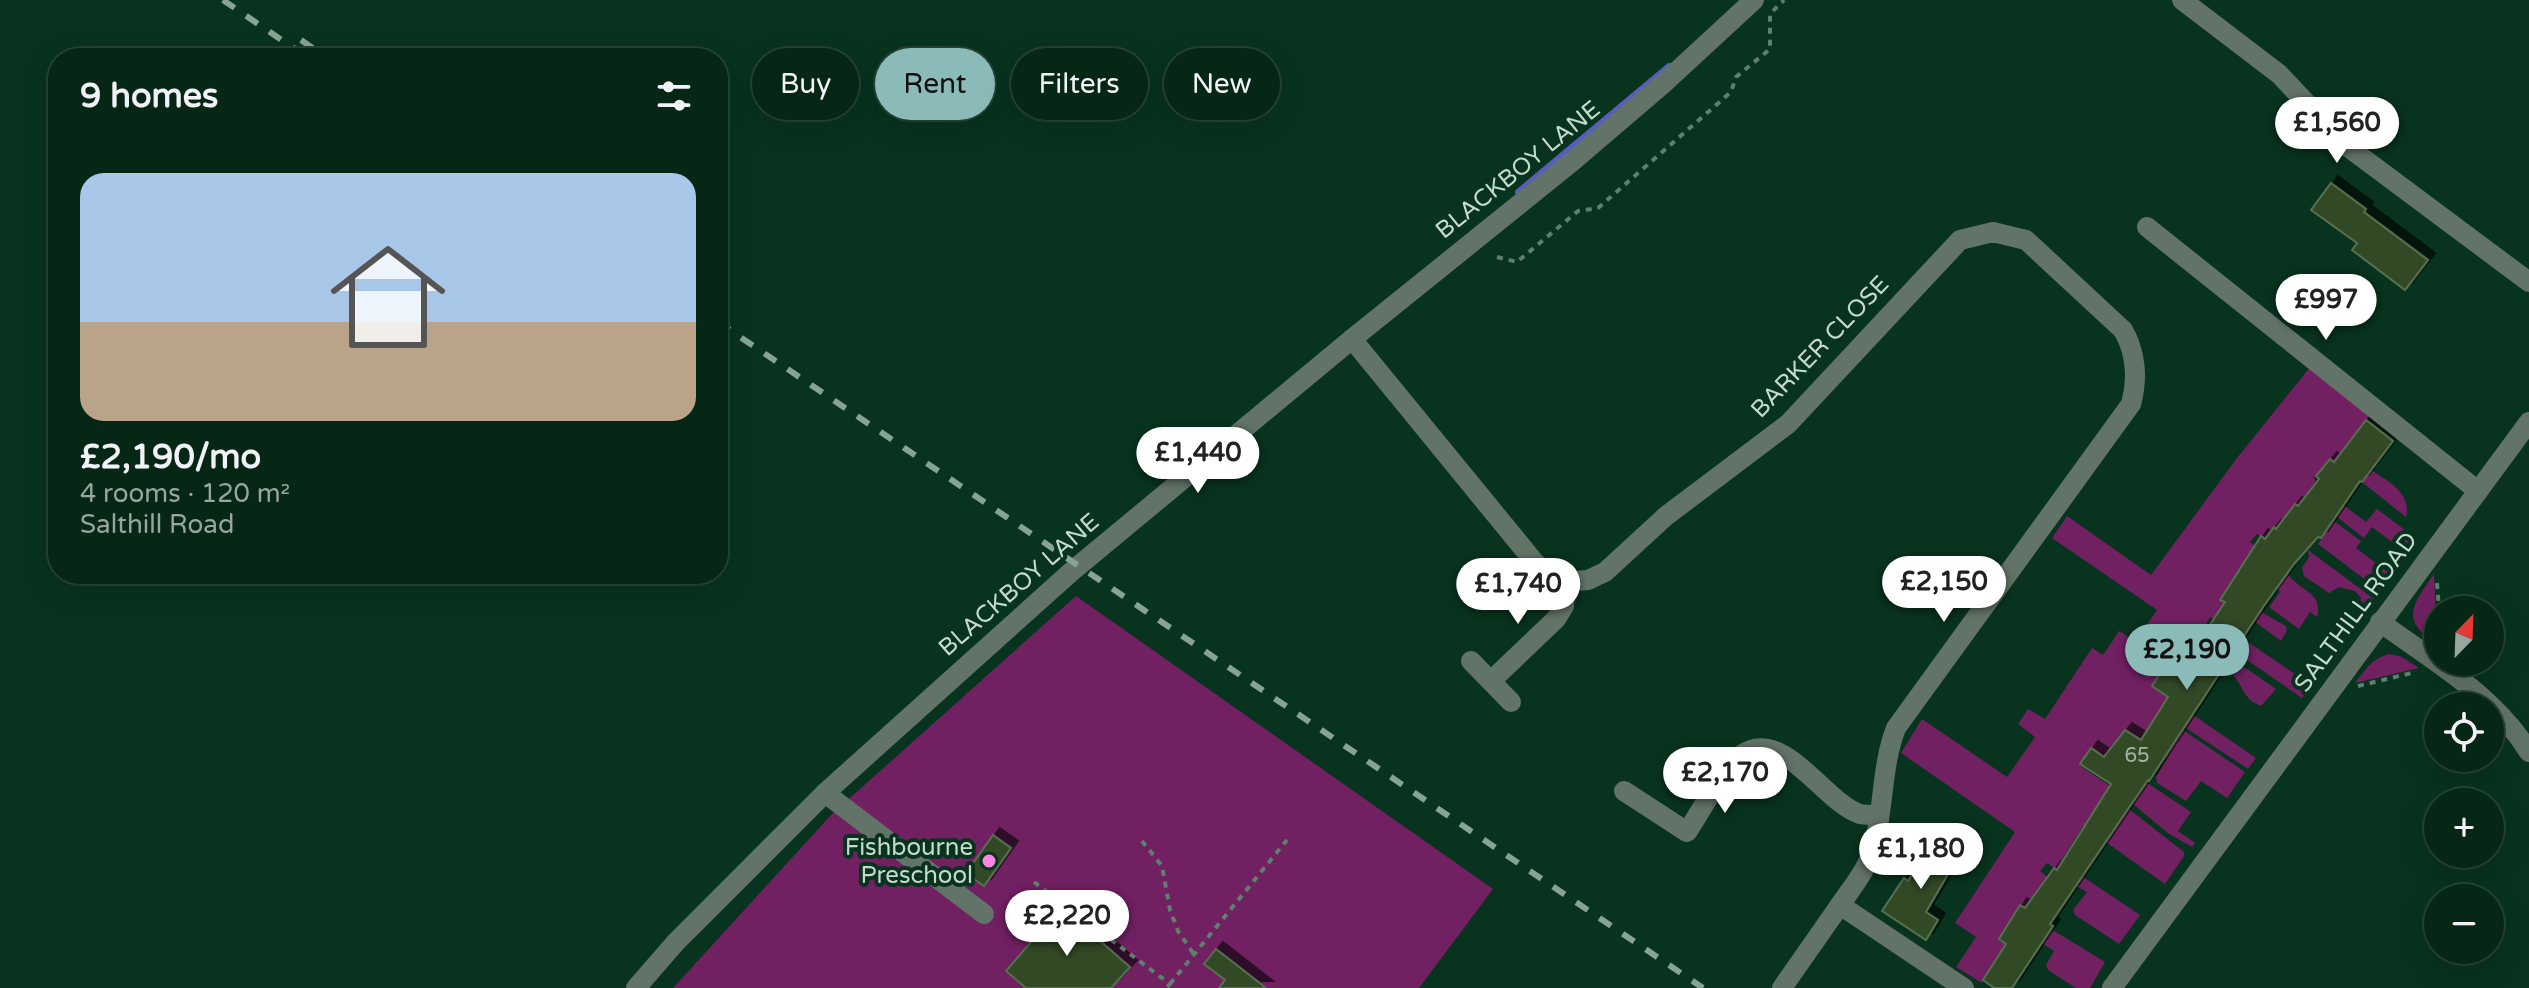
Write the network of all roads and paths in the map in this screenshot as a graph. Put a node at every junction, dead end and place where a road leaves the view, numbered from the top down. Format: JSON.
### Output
{"nodes":[{"id":1,"x":1754,"y":0,"type":"edge"},
{"id":2,"x":1784,"y":0,"type":"edge"},
{"id":3,"x":2182,"y":0,"type":"edge"},
{"id":4,"x":2147,"y":227,"type":"dead end"},
{"id":5,"x":1497,"y":257,"type":"dead end"},
{"id":6,"x":2529,"y":282,"type":"edge"},
{"id":7,"x":1352,"y":339,"type":"junction"},
{"id":8,"x":2529,"y":422,"type":"edge"},
{"id":9,"x":2478,"y":491,"type":"junction"},
{"id":10,"x":1566,"y":580,"type":"junction"},
{"id":11,"x":2437,"y":580,"type":"dead end"},
{"id":12,"x":2438,"y":596,"type":"edge"},
{"id":13,"x":2380,"y":622,"type":"junction"},
{"id":14,"x":1471,"y":661,"type":"dead end"},
{"id":15,"x":2424,"y":671,"type":"edge"},
{"id":16,"x":1491,"y":681,"type":"junction"},
{"id":17,"x":2346,"y":690,"type":"dead end"},
{"id":18,"x":1511,"y":702,"type":"dead end"},
{"id":19,"x":2529,"y":752,"type":"edge"},
{"id":20,"x":1624,"y":791,"type":"dead end"},
{"id":21,"x":825,"y":793,"type":"junction"},
{"id":22,"x":1878,"y":815,"type":"junction"},
{"id":23,"x":1287,"y":840,"type":"dead end"},
{"id":24,"x":1142,"y":841,"type":"dead end"},
{"id":25,"x":1034,"y":882,"type":"dead end"},
{"id":26,"x":1840,"y":905,"type":"junction"},
{"id":27,"x":984,"y":914,"type":"dead end"},
{"id":28,"x":1195,"y":956,"type":"junction"},
{"id":29,"x":1168,"y":986,"type":"edge"},
{"id":30,"x":636,"y":988,"type":"edge"},
{"id":31,"x":1782,"y":988,"type":"edge"},
{"id":32,"x":1964,"y":988,"type":"edge"},
{"id":33,"x":2112,"y":988,"type":"edge"}],
"edges":[{"from":1,"to":7,"type":"street","name":"BLACKBOY LANE"},
{"from":2,"to":5,"type":"path"},
{"from":3,"to":6,"type":"street"},
{"from":4,"to":9,"type":"street"},
{"from":7,"to":10,"type":"street"},
{"from":7,"to":21,"type":"street","name":"BLACKBOY LANE"},
{"from":8,"to":9,"type":"street","name":"SALTHILL ROAD"},
{"from":9,"to":13,"type":"street","name":"SALTHILL ROAD"},
{"from":10,"to":16,"type":"street"},
{"from":10,"to":22,"type":"street","name":"BARKER CLOSE"},
{"from":11,"to":12,"type":"path"},
{"from":13,"to":19,"type":"street"},
{"from":13,"to":33,"type":"street","name":"SALTHILL ROAD"},
{"from":14,"to":16,"type":"street"},
{"from":15,"to":17,"type":"path"},
{"from":16,"to":18,"type":"street"},
{"from":20,"to":22,"type":"street"},
{"from":21,"to":27,"type":"street"},
{"from":21,"to":30,"type":"street","name":"BLACKBOY LANE"},
{"from":22,"to":26,"type":"street"},
{"from":23,"to":28,"type":"path"},
{"from":24,"to":28,"type":"path"},
{"from":25,"to":29,"type":"path"},
{"from":26,"to":31,"type":"street"},
{"from":26,"to":32,"type":"street"},
{"from":28,"to":29,"type":"path"}]}
